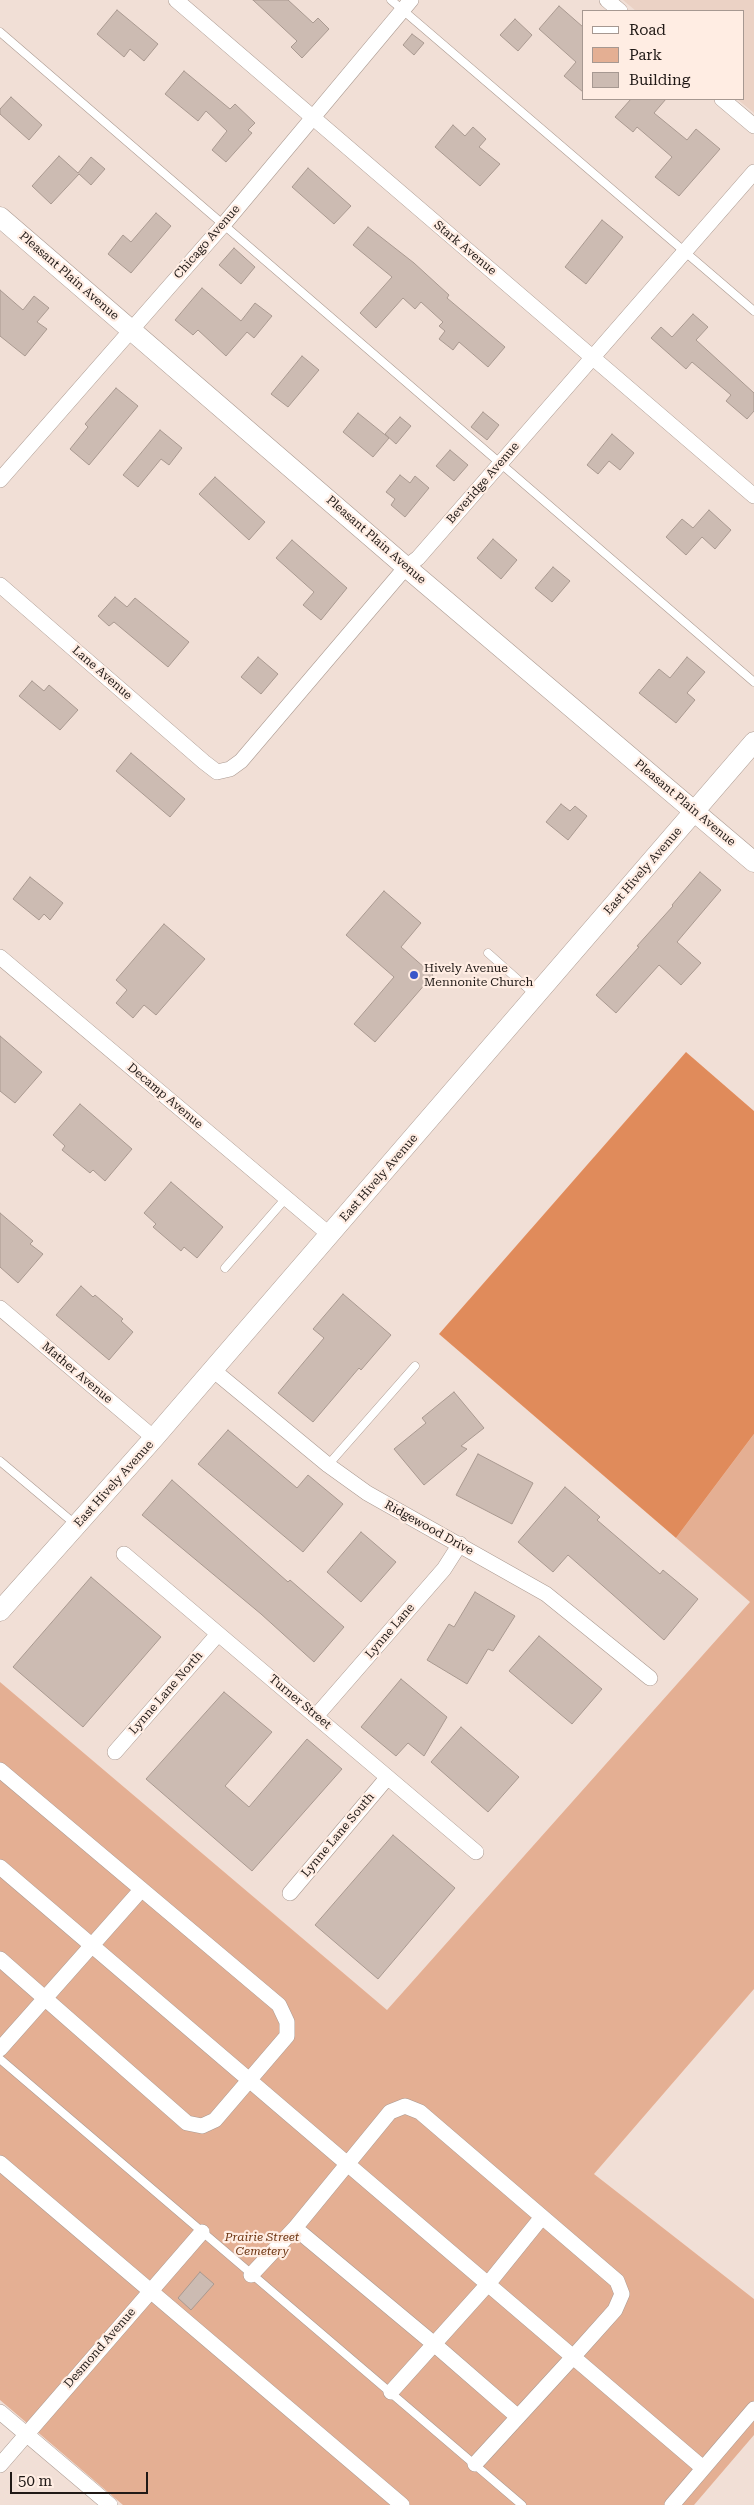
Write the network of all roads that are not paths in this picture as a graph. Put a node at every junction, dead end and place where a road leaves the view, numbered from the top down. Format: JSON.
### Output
{"nodes":[{"id":1,"x":176,"y":0,"type":"edge"},
{"id":2,"x":607,"y":0,"type":"edge"},
{"id":3,"x":402,"y":3,"type":"edge"},
{"id":4,"x":619,"y":10,"type":"edge"},
{"id":5,"x":0,"y":32,"type":"edge"},
{"id":6,"x":723,"y":100,"type":"edge"},
{"id":7,"x":312,"y":117,"type":"junction"},
{"id":8,"x":754,"y":126,"type":"edge"},
{"id":9,"x":754,"y":172,"type":"edge"},
{"id":10,"x":0,"y":217,"type":"edge"},
{"id":11,"x":224,"y":224,"type":"junction"},
{"id":12,"x":686,"y":251,"type":"junction"},
{"id":13,"x":754,"y":310,"type":"edge"},
{"id":14,"x":132,"y":330,"type":"junction"},
{"id":15,"x":593,"y":356,"type":"junction"},
{"id":16,"x":501,"y":463,"type":"junction"},
{"id":17,"x":0,"y":480,"type":"edge"},
{"id":18,"x":754,"y":496,"type":"edge"},
{"id":19,"x":406,"y":567,"type":"junction"},
{"id":20,"x":0,"y":585,"type":"edge"},
{"id":21,"x":754,"y":682,"type":"edge"},
{"id":22,"x":754,"y":742,"type":"edge"},
{"id":23,"x":204,"y":762,"type":"joint"},
{"id":24,"x":695,"y":811,"type":"junction"},
{"id":25,"x":754,"y":862,"type":"edge"},
{"id":26,"x":488,"y":953,"type":"dead end"},
{"id":27,"x":0,"y":957,"type":"edge"},
{"id":28,"x":536,"y":996,"type":"junction"},
{"id":29,"x":286,"y":1198,"type":"junction"},
{"id":30,"x":330,"y":1235,"type":"junction"},
{"id":31,"x":226,"y":1268,"type":"dead end"},
{"id":32,"x":0,"y":1308,"type":"edge"},
{"id":33,"x":416,"y":1366,"type":"dead end"},
{"id":34,"x":213,"y":1370,"type":"junction"},
{"id":35,"x":154,"y":1438,"type":"junction"},
{"id":36,"x":0,"y":1461,"type":"edge"},
{"id":37,"x":328,"y":1465,"type":"junction"},
{"id":38,"x":77,"y":1525,"type":"junction"},
{"id":39,"x":460,"y":1544,"type":"junction"},
{"id":40,"x":124,"y":1554,"type":"dead end"},
{"id":41,"x":0,"y":1611,"type":"edge"},
{"id":42,"x":218,"y":1634,"type":"junction"},
{"id":43,"x":650,"y":1678,"type":"dead end"},
{"id":44,"x":316,"y":1715,"type":"junction"},
{"id":45,"x":115,"y":1752,"type":"dead end"},
{"id":46,"x":0,"y":1770,"type":"edge"},
{"id":47,"x":387,"y":1778,"type":"junction"},
{"id":48,"x":476,"y":1852,"type":"dead end"},
{"id":49,"x":0,"y":1867,"type":"edge"},
{"id":50,"x":141,"y":1890,"type":"junction"},
{"id":51,"x":290,"y":1893,"type":"dead end"},
{"id":52,"x":93,"y":1947,"type":"junction"},
{"id":53,"x":0,"y":1959,"type":"edge"},
{"id":54,"x":46,"y":1998,"type":"junction"},
{"id":55,"x":0,"y":2049,"type":"edge"},
{"id":56,"x":0,"y":2059,"type":"edge"},
{"id":57,"x":250,"y":2079,"type":"junction"},
{"id":58,"x":0,"y":2163,"type":"edge"},
{"id":59,"x":349,"y":2165,"type":"junction"},
{"id":60,"x":542,"y":2217,"type":"junction"},
{"id":61,"x":295,"y":2228,"type":"junction"},
{"id":62,"x":202,"y":2232,"type":"junction"},
{"id":63,"x":251,"y":2274,"type":"junction"},
{"id":64,"x":488,"y":2284,"type":"junction"},
{"id":65,"x":149,"y":2290,"type":"junction"},
{"id":66,"x":434,"y":2344,"type":"junction"},
{"id":67,"x":574,"y":2357,"type":"junction"},
{"id":68,"x":391,"y":2392,"type":"junction"},
{"id":69,"x":754,"y":2409,"type":"edge"},
{"id":70,"x":0,"y":2412,"type":"edge"},
{"id":71,"x":518,"y":2418,"type":"junction"},
{"id":72,"x":26,"y":2434,"type":"junction"},
{"id":73,"x":0,"y":2464,"type":"edge"},
{"id":74,"x":475,"y":2464,"type":"junction"},
{"id":75,"x":703,"y":2468,"type":"junction"},
{"id":76,"x":110,"y":2505,"type":"edge"},
{"id":77,"x":402,"y":2505,"type":"edge"},
{"id":78,"x":522,"y":2505,"type":"edge"},
{"id":79,"x":672,"y":2505,"type":"edge"}],
"edges":[{"from":1,"to":7,"type":"street","name":"Stark Avenue"},
{"from":2,"to":4,"type":"street"},
{"from":3,"to":7,"type":"street","name":"Chicago Avenue"},
{"from":3,"to":12,"type":"lane"},
{"from":5,"to":11,"type":"lane"},
{"from":6,"to":8,"type":"street"},
{"from":7,"to":11,"type":"street","name":"Chicago Avenue"},
{"from":7,"to":15,"type":"street","name":"Stark Avenue"},
{"from":9,"to":12,"type":"street","name":"Beveridge Avenue"},
{"from":10,"to":14,"type":"street","name":"Pleasant Plain Avenue"},
{"from":11,"to":14,"type":"street","name":"Chicago Avenue"},
{"from":11,"to":16,"type":"lane"},
{"from":12,"to":13,"type":"lane"},
{"from":12,"to":15,"type":"street","name":"Beveridge Avenue"},
{"from":14,"to":17,"type":"street","name":"Chicago Avenue"},
{"from":14,"to":19,"type":"street","name":"Pleasant Plain Avenue"},
{"from":15,"to":16,"type":"street","name":"Beveridge Avenue"},
{"from":15,"to":18,"type":"street","name":"Stark Avenue"},
{"from":16,"to":19,"type":"street","name":"Beveridge Avenue"},
{"from":16,"to":21,"type":"lane"},
{"from":19,"to":23,"type":"street","name":"Beveridge Avenue"},
{"from":19,"to":24,"type":"street","name":"Pleasant Plain Avenue"},
{"from":20,"to":23,"type":"street","name":"Lane Avenue"},
{"from":22,"to":24,"type":"street","name":"East Hively Avenue"},
{"from":24,"to":25,"type":"street","name":"Pleasant Plain Avenue"},
{"from":24,"to":28,"type":"street","name":"East Hively Avenue"},
{"from":26,"to":28,"type":"lane"},
{"from":27,"to":29,"type":"street","name":"Decamp Avenue"},
{"from":28,"to":30,"type":"street","name":"East Hively Avenue"},
{"from":29,"to":30,"type":"street","name":"Decamp Avenue"},
{"from":29,"to":31,"type":"lane"},
{"from":30,"to":34,"type":"street","name":"East Hively Avenue"},
{"from":32,"to":35,"type":"street","name":"Mather Avenue"},
{"from":33,"to":37,"type":"lane"},
{"from":34,"to":35,"type":"street","name":"East Hively Avenue"},
{"from":34,"to":37,"type":"street","name":"Ridgewood Drive"},
{"from":35,"to":38,"type":"street","name":"East Hively Avenue"},
{"from":36,"to":38,"type":"lane"},
{"from":37,"to":39,"type":"street","name":"Ridgewood Drive"},
{"from":38,"to":41,"type":"street","name":"East Hively Avenue"},
{"from":39,"to":43,"type":"street","name":"Ridgewood Drive"},
{"from":39,"to":44,"type":"street","name":"Lynne Lane"},
{"from":40,"to":42,"type":"street","name":"Turner Street"},
{"from":42,"to":44,"type":"street","name":"Turner Street"},
{"from":42,"to":45,"type":"street","name":"Lynne Lane North"},
{"from":44,"to":47,"type":"street","name":"Turner Street"},
{"from":46,"to":50,"type":"street"},
{"from":47,"to":48,"type":"street","name":"Turner Street"},
{"from":47,"to":51,"type":"street","name":"Lynne Lane South"},
{"from":49,"to":52,"type":"street"},
{"from":50,"to":52,"type":"street"},
{"from":50,"to":57,"type":"street"},
{"from":52,"to":54,"type":"street"},
{"from":52,"to":57,"type":"street"},
{"from":53,"to":54,"type":"street"},
{"from":54,"to":55,"type":"street"},
{"from":54,"to":57,"type":"street"},
{"from":56,"to":62,"type":"lane"},
{"from":57,"to":59,"type":"street"},
{"from":58,"to":65,"type":"street"},
{"from":59,"to":60,"type":"street"},
{"from":59,"to":61,"type":"street"},
{"from":59,"to":64,"type":"street"},
{"from":60,"to":64,"type":"street"},
{"from":60,"to":67,"type":"street"},
{"from":61,"to":63,"type":"street"},
{"from":61,"to":66,"type":"street"},
{"from":62,"to":63,"type":"lane"},
{"from":62,"to":65,"type":"street","name":"Desmond Avenue"},
{"from":63,"to":68,"type":"lane"},
{"from":64,"to":66,"type":"street"},
{"from":64,"to":67,"type":"street"},
{"from":65,"to":72,"type":"street","name":"Desmond Avenue"},
{"from":65,"to":77,"type":"street"},
{"from":66,"to":68,"type":"street"},
{"from":66,"to":71,"type":"street"},
{"from":67,"to":71,"type":"street"},
{"from":67,"to":75,"type":"street"},
{"from":68,"to":74,"type":"lane"},
{"from":69,"to":75,"type":"street"},
{"from":70,"to":72,"type":"street"},
{"from":71,"to":74,"type":"street"},
{"from":72,"to":73,"type":"street","name":"Desmond Avenue"},
{"from":72,"to":76,"type":"street"},
{"from":74,"to":78,"type":"lane"},
{"from":75,"to":79,"type":"street"}]}
